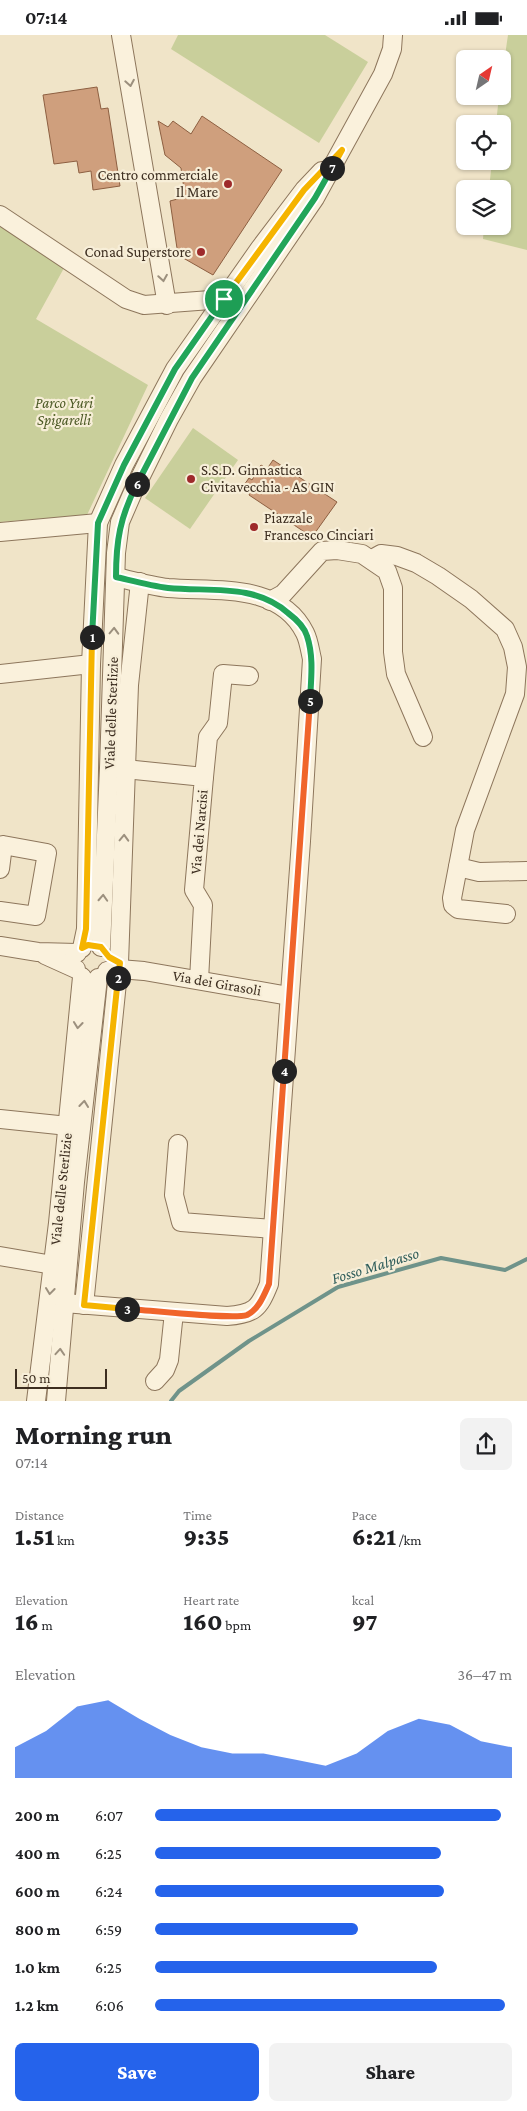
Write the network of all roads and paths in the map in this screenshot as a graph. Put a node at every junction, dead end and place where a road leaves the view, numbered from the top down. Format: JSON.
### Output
{"nodes":[{"id":1,"x":121,"y":35,"type":"edge"},
{"id":2,"x":393,"y":35,"type":"edge"},
{"id":3,"x":342,"y":150,"type":"junction"},
{"id":4,"x":0,"y":215,"type":"edge"},
{"id":5,"x":224,"y":299,"type":"junction"},
{"id":6,"x":167,"y":305,"type":"junction"},
{"id":7,"x":98,"y":523,"type":"junction"},
{"id":8,"x":0,"y":532,"type":"edge"},
{"id":9,"x":372,"y":559,"type":"junction"},
{"id":10,"x":116,"y":577,"type":"junction"},
{"id":11,"x":140,"y":582,"type":"junction"},
{"id":12,"x":270,"y":601,"type":"junction"},
{"id":13,"x":91,"y":664,"type":"junction"},
{"id":14,"x":0,"y":675,"type":"edge"},
{"id":15,"x":249,"y":676,"type":"dead end"},
{"id":16,"x":423,"y":737,"type":"dead end"},
{"id":17,"x":118,"y":769,"type":"junction"},
{"id":18,"x":204,"y":777,"type":"junction"},
{"id":19,"x":458,"y":867,"type":"junction"},
{"id":20,"x":0,"y":869,"type":"edge"},
{"id":21,"x":527,"y":871,"type":"edge"},
{"id":22,"x":0,"y":911,"type":"edge"},
{"id":23,"x":506,"y":914,"type":"dead end"},
{"id":24,"x":0,"y":946,"type":"edge"},
{"id":25,"x":97,"y":963,"type":"junction"},
{"id":26,"x":199,"y":980,"type":"junction"},
{"id":27,"x":289,"y":996,"type":"junction"},
{"id":28,"x":0,"y":1119,"type":"edge"},
{"id":29,"x":68,"y":1126,"type":"junction"},
{"id":30,"x":178,"y":1144,"type":"dead end"},
{"id":31,"x":273,"y":1229,"type":"junction"},
{"id":32,"x":0,"y":1256,"type":"edge"},
{"id":33,"x":53,"y":1265,"type":"junction"},
{"id":34,"x":64,"y":1303,"type":"junction"},
{"id":35,"x":84,"y":1305,"type":"junction"},
{"id":36,"x":174,"y":1312,"type":"junction"},
{"id":37,"x":155,"y":1381,"type":"dead end"},
{"id":38,"x":36,"y":1401,"type":"edge"},
{"id":39,"x":56,"y":1401,"type":"edge"}],
"edges":[{"from":1,"to":6,"type":"street","one_way":true},
{"from":2,"to":3,"type":"street","name":"Viale delle Sterlizie"},
{"from":3,"to":5,"type":"street","name":"Viale delle Sterlizie"},
{"from":3,"to":10,"type":"street","name":"Viale delle Sterlizie"},
{"from":4,"to":6,"type":"street"},
{"from":5,"to":6,"type":"street"},
{"from":5,"to":7,"type":"street","name":"Viale delle Sterlizie"},
{"from":7,"to":8,"type":"street"},
{"from":7,"to":13,"type":"street","name":"Viale delle Sterlizie"},
{"from":9,"to":12,"type":"street"},
{"from":9,"to":16,"type":"street"},
{"from":9,"to":19,"type":"street"},
{"from":10,"to":11,"type":"street"},
{"from":17,"to":10,"type":"street","name":"Viale delle Sterlizie","one_way":true},
{"from":11,"to":12,"type":"street"},
{"from":11,"to":17,"type":"street","name":"Viale delle Sterlizie"},
{"from":12,"to":27,"type":"street"},
{"from":13,"to":14,"type":"street"},
{"from":13,"to":25,"type":"street","name":"Viale delle Sterlizie"},
{"from":15,"to":18,"type":"street"},
{"from":17,"to":18,"type":"street","name":"Via dei Narcisi"},
{"from":25,"to":17,"type":"street","name":"Viale delle Sterlizie","one_way":true},
{"from":25,"to":17,"type":"street","name":"Viale delle Sterlizie","one_way":true},
{"from":18,"to":26,"type":"street","name":"Via dei Narcisi"},
{"from":19,"to":21,"type":"street"},
{"from":19,"to":23,"type":"street"},
{"from":20,"to":22,"type":"street"},
{"from":24,"to":25,"type":"street","name":"Via dei Girasoli"},
{"from":25,"to":26,"type":"street","name":"Via dei Girasoli"},
{"from":25,"to":29,"type":"street","name":"Viale delle Sterlizie","one_way":true},
{"from":34,"to":25,"type":"street","name":"Viale delle Sterlizie","one_way":true},
{"from":25,"to":35,"type":"street","name":"Viale delle Sterlizie"},
{"from":26,"to":27,"type":"street","name":"Via dei Girasoli"},
{"from":27,"to":31,"type":"street"},
{"from":28,"to":29,"type":"street"},
{"from":29,"to":33,"type":"street","name":"Viale delle Sterlizie"},
{"from":30,"to":31,"type":"street"},
{"from":31,"to":36,"type":"street"},
{"from":32,"to":33,"type":"street"},
{"from":33,"to":38,"type":"street","name":"Viale delle Sterlizie","one_way":true},
{"from":34,"to":35,"type":"street"},
{"from":39,"to":34,"type":"street","name":"Viale delle Sterlizie","one_way":true},
{"from":35,"to":36,"type":"street"},
{"from":36,"to":37,"type":"street"}]}
